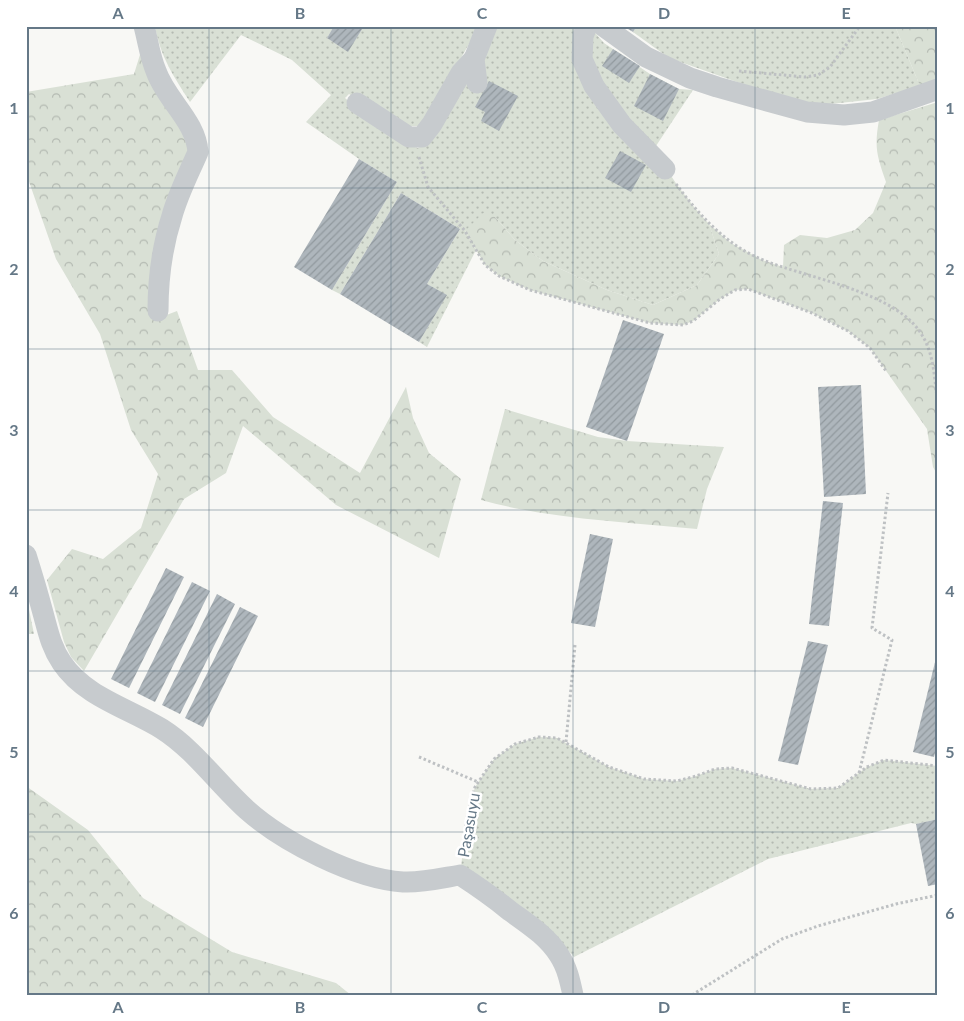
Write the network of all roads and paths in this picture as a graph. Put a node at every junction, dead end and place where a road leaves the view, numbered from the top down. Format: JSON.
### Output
{"nodes":[{"id":1,"x":144,"y":26,"type":"edge"},
{"id":2,"x":487,"y":26,"type":"edge"},
{"id":3,"x":587,"y":26,"type":"edge"},
{"id":4,"x":603,"y":26,"type":"edge"},
{"id":5,"x":860,"y":26,"type":"edge"},
{"id":6,"x":474,"y":59,"type":"junction"},
{"id":7,"x":737,"y":71,"type":"dead end"},
{"id":8,"x":477,"y":83,"type":"dead end"},
{"id":9,"x":938,"y":89,"type":"edge"},
{"id":10,"x":357,"y":103,"type":"dead end"},
{"id":11,"x":416,"y":137,"type":"junction"},
{"id":12,"x":665,"y":169,"type":"joint"},
{"id":13,"x":158,"y":311,"type":"dead end"},
{"id":14,"x":886,"y":371,"type":"dead end"},
{"id":15,"x":938,"y":404,"type":"edge"},
{"id":16,"x":888,"y":493,"type":"dead end"},
{"id":17,"x":26,"y":555,"type":"edge"},
{"id":18,"x":575,"y":645,"type":"dead end"},
{"id":19,"x":566,"y":742,"type":"junction"},
{"id":20,"x":419,"y":758,"type":"dead end"},
{"id":21,"x":938,"y":766,"type":"edge"},
{"id":22,"x":859,"y":774,"type":"junction"},
{"id":23,"x":478,"y":782,"type":"junction"},
{"id":24,"x":460,"y":875,"type":"junction"},
{"id":25,"x":938,"y":895,"type":"edge"},
{"id":26,"x":573,"y":995,"type":"edge"},
{"id":27,"x":692,"y":995,"type":"edge"}],
"edges":[{"from":1,"to":13,"type":"street"},
{"from":2,"to":6,"type":"street"},
{"from":3,"to":12,"type":"street"},
{"from":4,"to":9,"type":"street"},
{"from":5,"to":7,"type":"path"},
{"from":6,"to":8,"type":"street"},
{"from":6,"to":11,"type":"street"},
{"from":10,"to":11,"type":"street"},
{"from":11,"to":14,"type":"path"},
{"from":12,"to":15,"type":"path"},
{"from":16,"to":22,"type":"path"},
{"from":17,"to":24,"type":"street","name":"Paşasuyu"},
{"from":18,"to":19,"type":"path"},
{"from":19,"to":22,"type":"path","name":"Paşasuyu"},
{"from":19,"to":23,"type":"path","name":"Paşasuyu"},
{"from":20,"to":23,"type":"path"},
{"from":21,"to":22,"type":"path","name":"Paşasuyu"},
{"from":23,"to":24,"type":"path","name":"Paşasuyu"},
{"from":24,"to":26,"type":"street"},
{"from":25,"to":27,"type":"path"}]}
